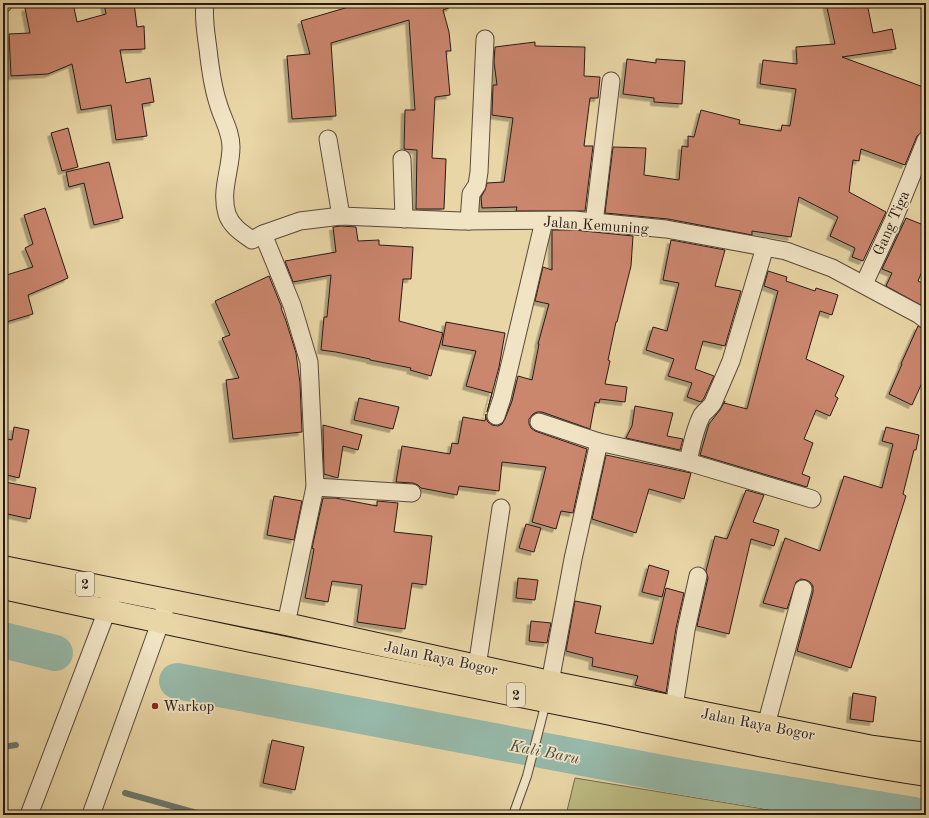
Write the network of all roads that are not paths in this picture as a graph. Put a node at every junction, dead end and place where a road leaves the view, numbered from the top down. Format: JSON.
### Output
{"nodes":[{"id":1,"x":206,"y":3,"type":"edge"},
{"id":2,"x":485,"y":39,"type":"dead end"},
{"id":3,"x":611,"y":81,"type":"dead end"},
{"id":4,"x":328,"y":139,"type":"dead end"},
{"id":5,"x":926,"y":140,"type":"edge"},
{"id":6,"x":402,"y":159,"type":"dead end"},
{"id":7,"x":921,"y":166,"type":"edge"},
{"id":8,"x":341,"y":216,"type":"junction"},
{"id":9,"x":404,"y":219,"type":"junction"},
{"id":10,"x":469,"y":221,"type":"junction"},
{"id":11,"x":544,"y":221,"type":"junction"},
{"id":12,"x":594,"y":222,"type":"junction"},
{"id":13,"x":257,"y":237,"type":"junction"},
{"id":14,"x":765,"y":247,"type":"junction"},
{"id":15,"x":864,"y":284,"type":"junction"},
{"id":16,"x":926,"y":320,"type":"edge"},
{"id":17,"x":496,"y":416,"type":"dead end"},
{"id":18,"x":540,"y":422,"type":"dead end"},
{"id":19,"x":599,"y":442,"type":"junction"},
{"id":20,"x":688,"y":462,"type":"junction"},
{"id":21,"x":315,"y":487,"type":"junction"},
{"id":22,"x":412,"y":493,"type":"dead end"},
{"id":23,"x":812,"y":498,"type":"dead end"},
{"id":24,"x":502,"y":508,"type":"dead end"},
{"id":25,"x":3,"y":567,"type":"edge"},
{"id":26,"x":698,"y":576,"type":"dead end"},
{"id":27,"x":3,"y":588,"type":"edge"},
{"id":28,"x":803,"y":589,"type":"dead end"},
{"id":29,"x":114,"y":590,"type":"junction"},
{"id":30,"x":168,"y":600,"type":"junction"},
{"id":31,"x":107,"y":611,"type":"junction"},
{"id":32,"x":161,"y":622,"type":"junction"},
{"id":33,"x":286,"y":624,"type":"junction"},
{"id":34,"x":477,"y":667,"type":"junction"},
{"id":35,"x":548,"y":692,"type":"junction"},
{"id":36,"x":674,"y":707,"type":"junction"},
{"id":37,"x":766,"y":725,"type":"junction"},
{"id":38,"x":926,"y":754,"type":"edge"},
{"id":39,"x":926,"y":775,"type":"edge"},
{"id":40,"x":29,"y":815,"type":"edge"},
{"id":41,"x":92,"y":815,"type":"edge"},
{"id":42,"x":513,"y":815,"type":"edge"}],
"edges":[{"from":1,"to":13,"type":"street"},
{"from":2,"to":10,"type":"street"},
{"from":3,"to":12,"type":"street"},
{"from":4,"to":8,"type":"street"},
{"from":5,"to":7,"type":"street","name":"Gang Tiga"},
{"from":6,"to":9,"type":"street"},
{"from":7,"to":15,"type":"street","name":"Gang Tiga"},
{"from":8,"to":9,"type":"street","name":"Jalan Kemuning"},
{"from":8,"to":13,"type":"street","name":"Jalan Kemuning"},
{"from":9,"to":10,"type":"street","name":"Jalan Kemuning"},
{"from":10,"to":11,"type":"street","name":"Jalan Kemuning"},
{"from":11,"to":12,"type":"street","name":"Jalan Kemuning"},
{"from":11,"to":17,"type":"street"},
{"from":12,"to":14,"type":"street","name":"Jalan Kemuning"},
{"from":13,"to":21,"type":"street"},
{"from":14,"to":15,"type":"street","name":"Jalan Kemuning"},
{"from":14,"to":20,"type":"street"},
{"from":15,"to":16,"type":"street","name":"Jalan Kemuning"},
{"from":18,"to":19,"type":"street"},
{"from":19,"to":20,"type":"street"},
{"from":19,"to":35,"type":"street"},
{"from":20,"to":23,"type":"street"},
{"from":21,"to":22,"type":"street"},
{"from":21,"to":33,"type":"street"},
{"from":24,"to":34,"type":"street"},
{"from":25,"to":29,"type":"highway","name":"Jalan Raya Bogor","number":"2"},
{"from":26,"to":36,"type":"street"},
{"from":27,"to":31,"type":"highway","name":"Jalan Raya Bogor","number":"2"},
{"from":28,"to":37,"type":"street"},
{"from":29,"to":30,"type":"highway","name":"Jalan Raya Bogor","number":"2"},
{"from":29,"to":31,"type":"street"},
{"from":30,"to":32,"type":"street"},
{"from":30,"to":33,"type":"highway","name":"Jalan Raya Bogor","number":"2"},
{"from":31,"to":32,"type":"highway","name":"Jalan Raya Bogor","number":"2"},
{"from":31,"to":40,"type":"street"},
{"from":32,"to":35,"type":"highway","name":"Jalan Raya Bogor","number":"2"},
{"from":32,"to":41,"type":"street"},
{"from":33,"to":34,"type":"highway","name":"Jalan Raya Bogor","number":"2"},
{"from":34,"to":35,"type":"highway","name":"Jalan Raya Bogor","number":"2"},
{"from":35,"to":36,"type":"highway","name":"Jalan Raya Bogor","number":"2"},
{"from":35,"to":39,"type":"highway","name":"Jalan Raya Bogor","number":"2"},
{"from":35,"to":42,"type":"lane"},
{"from":36,"to":37,"type":"highway","name":"Jalan Raya Bogor","number":"2"},
{"from":37,"to":38,"type":"highway","name":"Jalan Raya Bogor","number":"2"}]}
